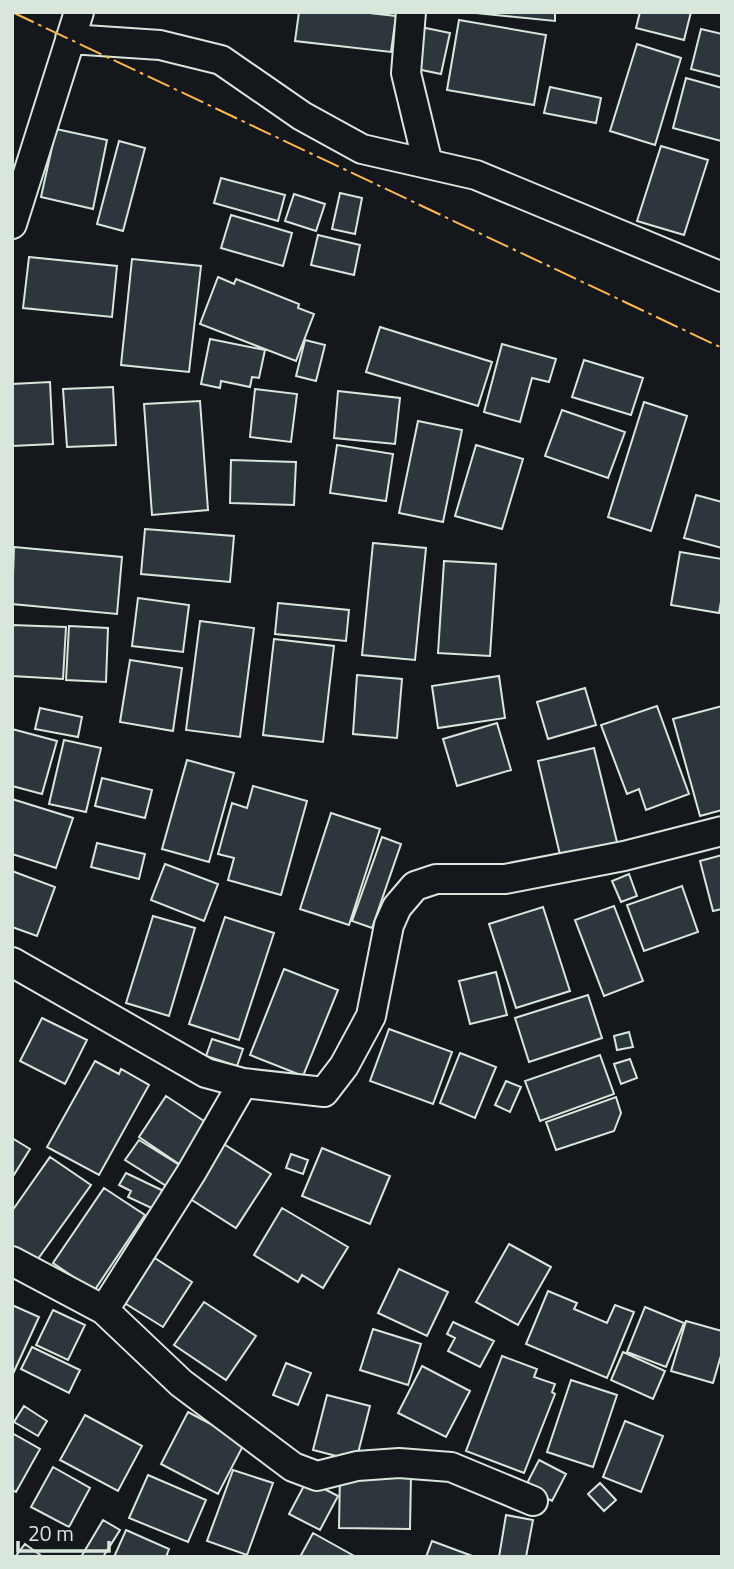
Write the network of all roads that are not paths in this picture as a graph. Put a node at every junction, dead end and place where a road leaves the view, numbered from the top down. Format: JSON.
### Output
{"nodes":[{"id":1,"x":79,"y":12,"type":"edge"},
{"id":2,"x":411,"y":12,"type":"edge"},
{"id":3,"x":70,"y":39,"type":"junction"},
{"id":4,"x":428,"y":164,"type":"junction"},
{"id":5,"x":12,"y":223,"type":"edge"},
{"id":6,"x":722,"y":277,"type":"edge"},
{"id":7,"x":722,"y":831,"type":"edge"},
{"id":8,"x":12,"y":962,"type":"edge"},
{"id":9,"x":243,"y":1083,"type":"junction"},
{"id":10,"x":12,"y":1261,"type":"edge"},
{"id":11,"x":104,"y":1310,"type":"junction"},
{"id":12,"x":533,"y":1501,"type":"dead end"}],
"edges":[{"from":1,"to":3,"type":"street"},
{"from":2,"to":4,"type":"street"},
{"from":3,"to":4,"type":"street"},
{"from":3,"to":5,"type":"street"},
{"from":4,"to":6,"type":"street"},
{"from":7,"to":9,"type":"street"},
{"from":8,"to":9,"type":"street"},
{"from":9,"to":11,"type":"street"},
{"from":10,"to":11,"type":"street"},
{"from":11,"to":12,"type":"street"}]}
